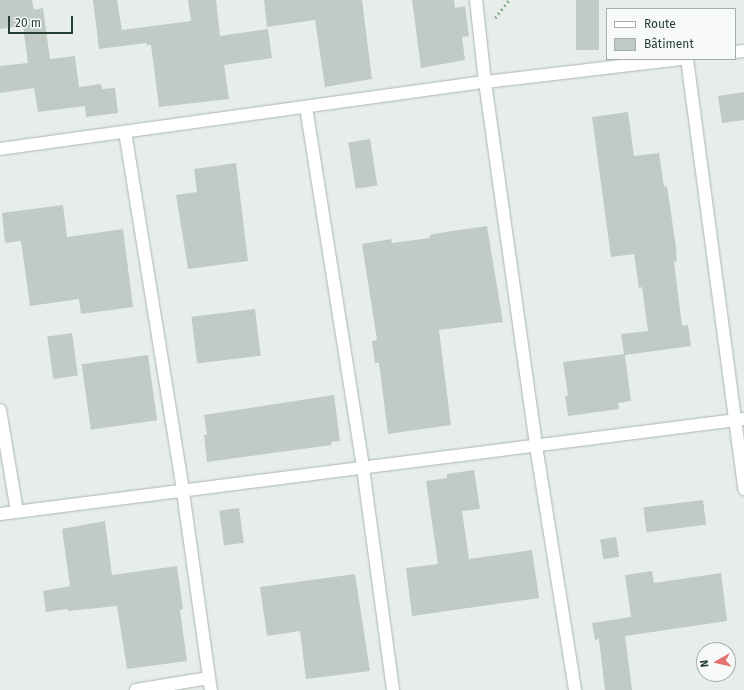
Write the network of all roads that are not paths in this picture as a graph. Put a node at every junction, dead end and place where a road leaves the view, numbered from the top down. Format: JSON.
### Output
{"nodes":[{"id":1,"x":476,"y":0,"type":"edge"},
{"id":2,"x":672,"y":60,"type":"edge"},
{"id":3,"x":687,"y":60,"type":"edge"},
{"id":4,"x":485,"y":82,"type":"junction"},
{"id":5,"x":306,"y":107,"type":"junction"},
{"id":6,"x":125,"y":132,"type":"junction"},
{"id":7,"x":0,"y":149,"type":"edge"},
{"id":8,"x":0,"y":410,"type":"edge"},
{"id":9,"x":739,"y":420,"type":"edge"},
{"id":10,"x":536,"y":446,"type":"junction"},
{"id":11,"x":363,"y":468,"type":"junction"},
{"id":12,"x":744,"y":489,"type":"edge"},
{"id":13,"x":183,"y":492,"type":"junction"},
{"id":14,"x":17,"y":512,"type":"junction"},
{"id":15,"x":0,"y":514,"type":"edge"},
{"id":16,"x":210,"y":684,"type":"edge"},
{"id":17,"x":136,"y":690,"type":"edge"},
{"id":18,"x":392,"y":690,"type":"edge"},
{"id":19,"x":575,"y":690,"type":"edge"}],
"edges":[{"from":1,"to":4,"type":"street"},
{"from":2,"to":4,"type":"street"},
{"from":3,"to":9,"type":"street"},
{"from":4,"to":5,"type":"street"},
{"from":4,"to":10,"type":"street"},
{"from":5,"to":6,"type":"street"},
{"from":5,"to":11,"type":"street"},
{"from":6,"to":7,"type":"street"},
{"from":6,"to":13,"type":"street"},
{"from":8,"to":14,"type":"street"},
{"from":9,"to":10,"type":"street"},
{"from":9,"to":12,"type":"street"},
{"from":10,"to":11,"type":"street"},
{"from":10,"to":19,"type":"street"},
{"from":11,"to":13,"type":"street"},
{"from":11,"to":18,"type":"street"},
{"from":13,"to":14,"type":"street"},
{"from":13,"to":16,"type":"street"},
{"from":14,"to":15,"type":"street"},
{"from":16,"to":17,"type":"street"}]}
